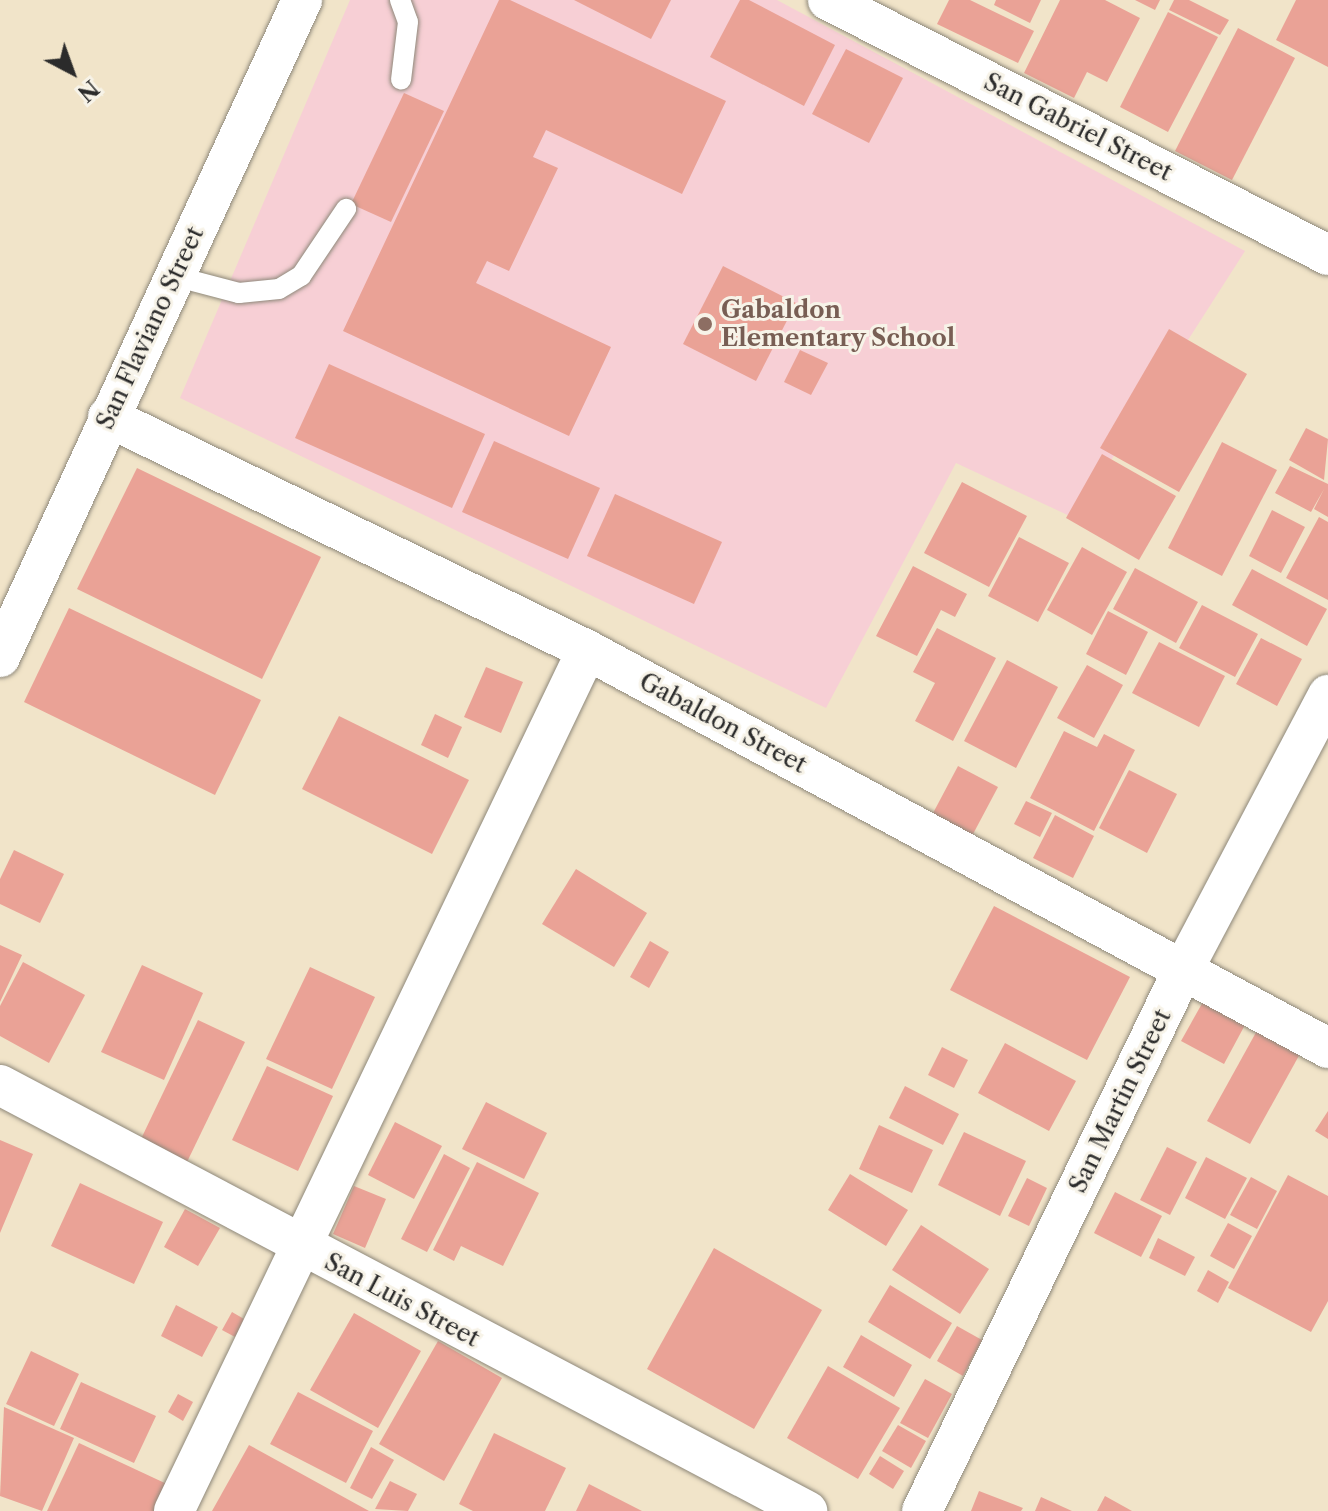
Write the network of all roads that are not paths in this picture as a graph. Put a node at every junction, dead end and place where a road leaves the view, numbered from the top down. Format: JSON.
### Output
{"nodes":[{"id":1,"x":302,"y":0,"type":"edge"},
{"id":2,"x":400,"y":0,"type":"edge"},
{"id":3,"x":828,"y":0,"type":"edge"},
{"id":4,"x":893,"y":15,"type":"edge"},
{"id":5,"x":401,"y":80,"type":"dead end"},
{"id":6,"x":346,"y":209,"type":"dead end"},
{"id":7,"x":1328,"y":255,"type":"edge"},
{"id":8,"x":174,"y":276,"type":"junction"},
{"id":9,"x":108,"y":417,"type":"junction"},
{"id":10,"x":587,"y":650,"type":"junction"},
{"id":11,"x":0,"y":657,"type":"edge"},
{"id":12,"x":1328,"y":695,"type":"edge"},
{"id":13,"x":1183,"y":970,"type":"junction"},
{"id":14,"x":1328,"y":1048,"type":"edge"},
{"id":15,"x":0,"y":1085,"type":"edge"},
{"id":16,"x":302,"y":1248,"type":"junction"},
{"id":17,"x":174,"y":1511,"type":"edge"},
{"id":18,"x":807,"y":1511,"type":"edge"},
{"id":19,"x":922,"y":1511,"type":"edge"}],
"edges":[{"from":1,"to":8,"type":"street","name":"San Flaviano Street"},
{"from":2,"to":5,"type":"lane"},
{"from":3,"to":4,"type":"street","name":"San Gabriel Street"},
{"from":4,"to":7,"type":"street","name":"San Gabriel Street"},
{"from":6,"to":8,"type":"lane"},
{"from":8,"to":9,"type":"street","name":"San Flaviano Street"},
{"from":9,"to":10,"type":"street","name":"Gabaldon Street"},
{"from":9,"to":11,"type":"street","name":"San Flaviano Street"},
{"from":10,"to":13,"type":"street","name":"Gabaldon Street"},
{"from":10,"to":16,"type":"street"},
{"from":12,"to":13,"type":"street","name":"San Martin Street"},
{"from":13,"to":14,"type":"street","name":"Gabaldon Street"},
{"from":13,"to":19,"type":"street","name":"San Martin Street"},
{"from":15,"to":16,"type":"street","name":"San Luis Street"},
{"from":16,"to":17,"type":"street"},
{"from":16,"to":18,"type":"street","name":"San Luis Street"}]}
